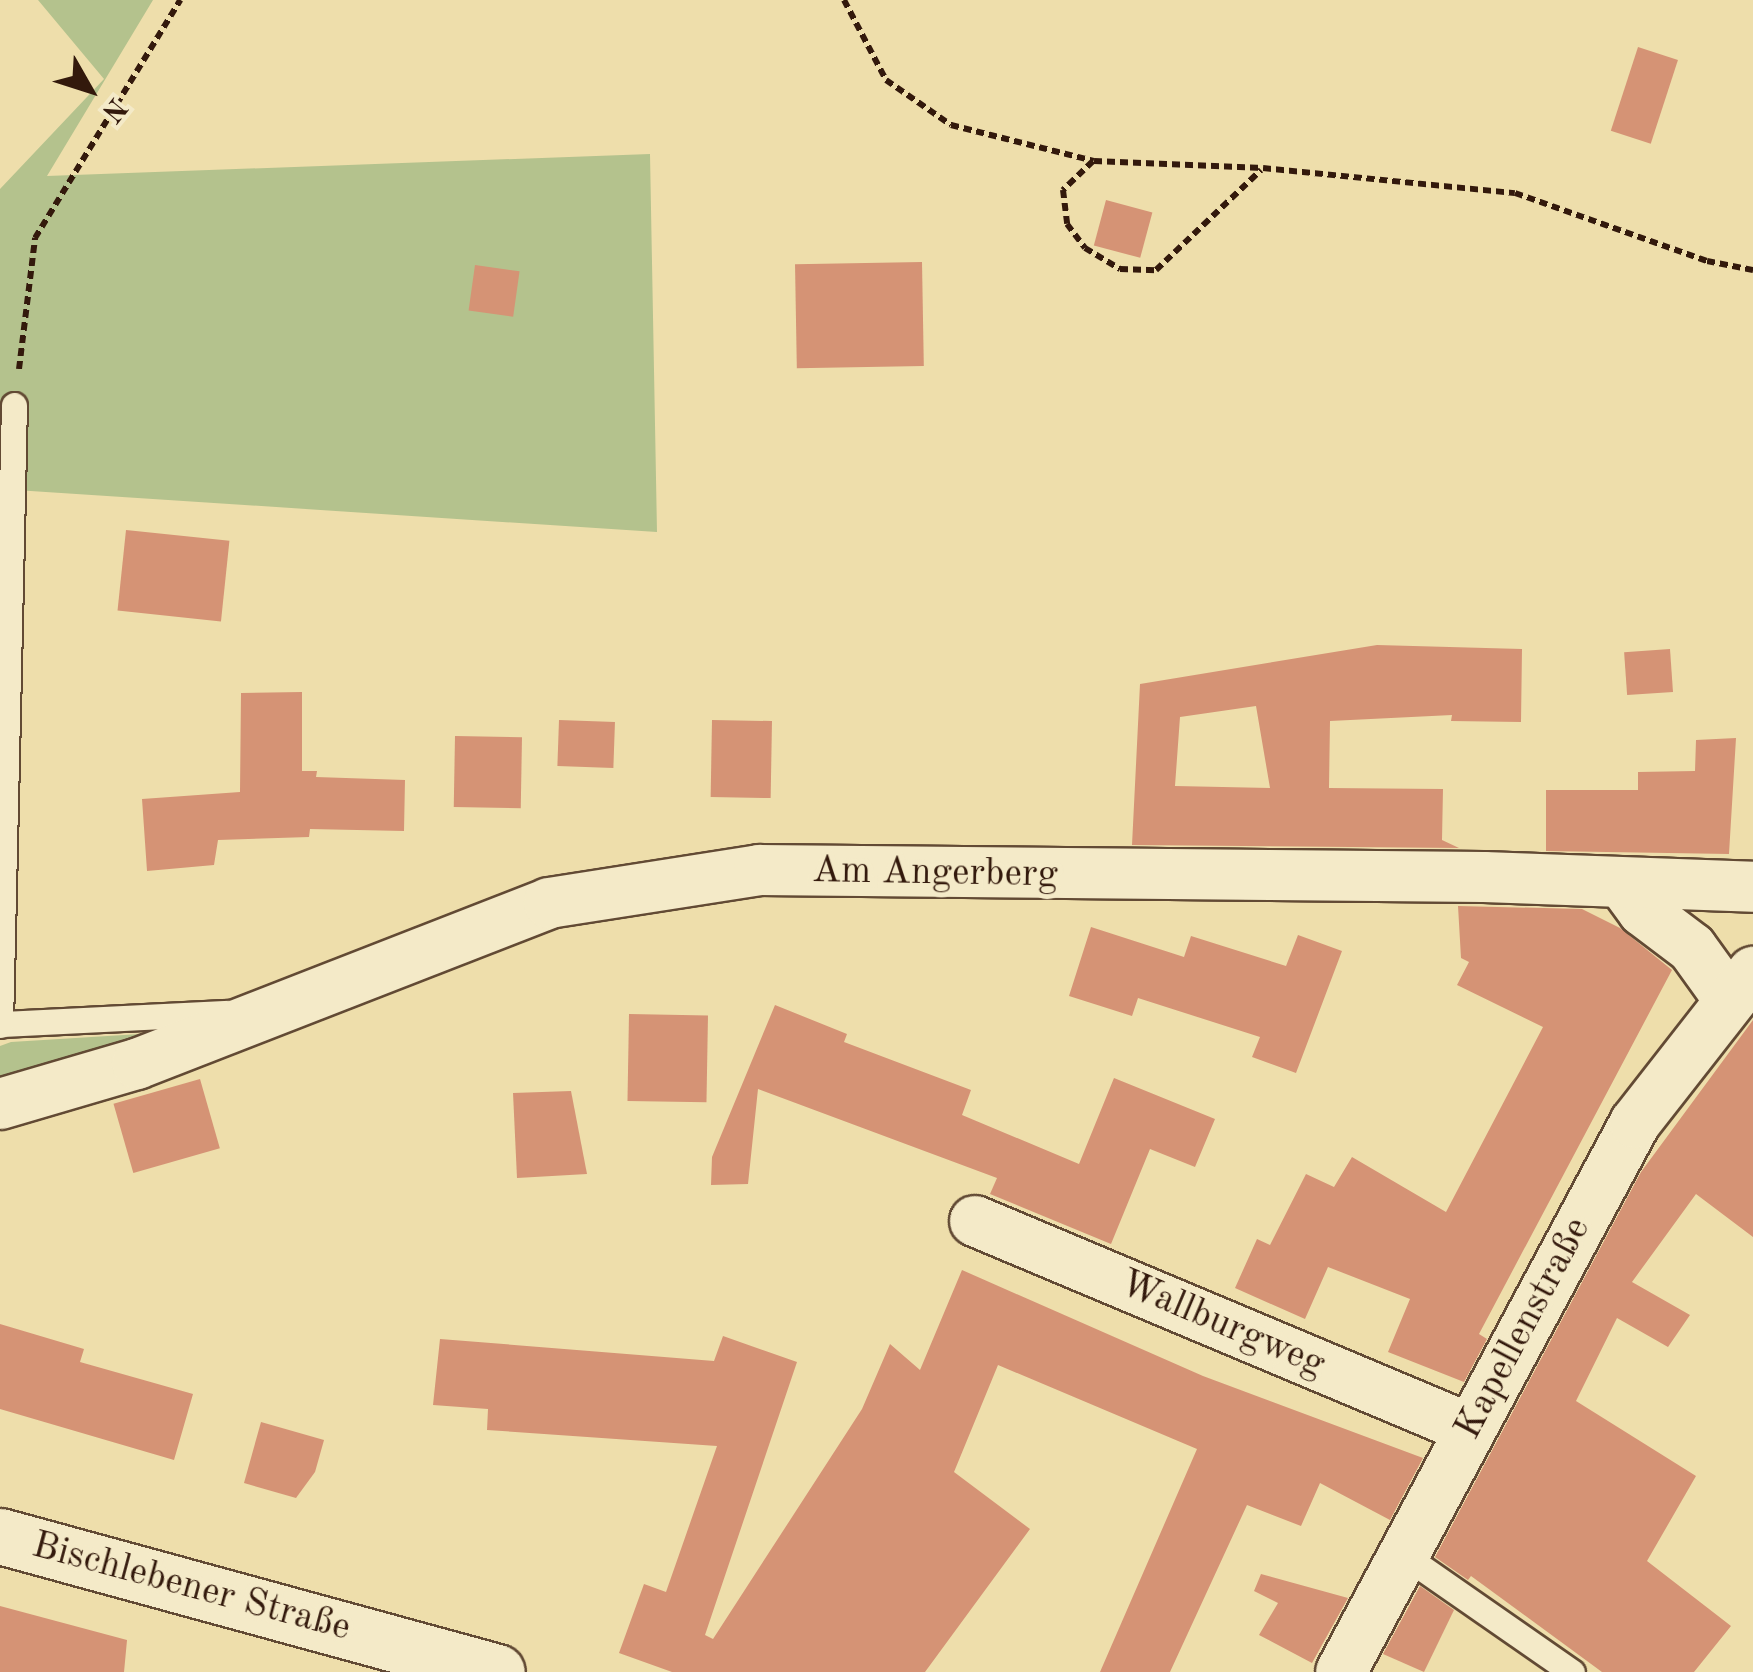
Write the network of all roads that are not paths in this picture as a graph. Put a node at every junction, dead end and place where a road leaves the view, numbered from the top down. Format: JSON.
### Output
{"nodes":[{"id":1,"x":14,"y":406,"type":"road end"},
{"id":2,"x":1624,"y":885,"type":"junction"},
{"id":3,"x":1753,"y":887,"type":"edge"},
{"id":4,"x":1741,"y":985,"type":"edge"},
{"id":5,"x":267,"y":1011,"type":"junction"},
{"id":6,"x":1,"y":1024,"type":"edge"},
{"id":7,"x":0,"y":1104,"type":"edge"},
{"id":8,"x":975,"y":1220,"type":"dead end"},
{"id":9,"x":1470,"y":1429,"type":"junction"},
{"id":10,"x":0,"y":1536,"type":"edge"},
{"id":11,"x":1402,"y":1554,"type":"junction"},
{"id":12,"x":497,"y":1672,"type":"edge"},
{"id":13,"x":1341,"y":1672,"type":"edge"},
{"id":14,"x":1572,"y":1672,"type":"edge"}],
"edges":[{"from":1,"to":6,"type":"lane","name":"Am Angerberg"},
{"from":2,"to":3,"type":"street","name":"Am Angerberg"},
{"from":2,"to":4,"type":"street","name":"Kapellenstraße"},
{"from":2,"to":5,"type":"street","name":"Am Angerberg"},
{"from":4,"to":9,"type":"street","name":"Kapellenstraße"},
{"from":5,"to":6,"type":"lane","name":"Am Angerberg"},
{"from":5,"to":7,"type":"street","name":"Am Angerberg"},
{"from":8,"to":9,"type":"street","name":"Wallburgweg"},
{"from":9,"to":11,"type":"street","name":"Kapellenstraße"},
{"from":10,"to":12,"type":"street","name":"Bischlebener Straße"},
{"from":11,"to":13,"type":"street","name":"Kapellenstraße"},
{"from":11,"to":14,"type":"lane"}]}
